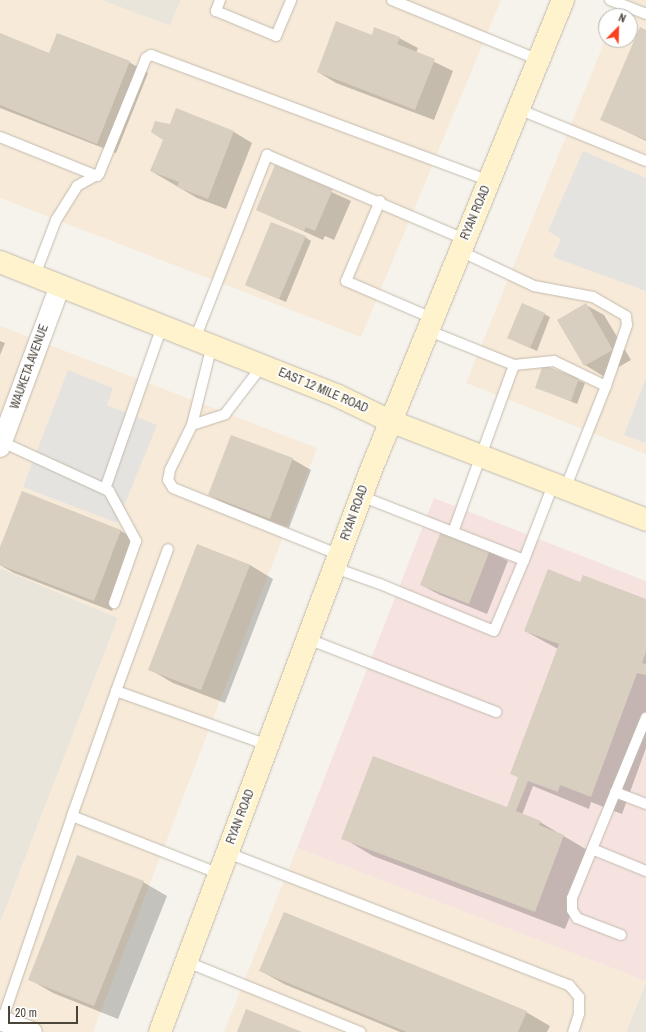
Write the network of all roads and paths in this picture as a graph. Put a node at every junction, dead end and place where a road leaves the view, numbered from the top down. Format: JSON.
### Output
{"nodes":[{"id":1,"x":220,"y":0,"type":"edge"},
{"id":2,"x":291,"y":0,"type":"edge"},
{"id":3,"x":392,"y":0,"type":"edge"},
{"id":4,"x":564,"y":0,"type":"edge"},
{"id":5,"x":610,"y":0,"type":"edge"},
{"id":6,"x":646,"y":14,"type":"edge"},
{"id":7,"x":539,"y":60,"type":"junction"},
{"id":8,"x":518,"y":109,"type":"junction"},
{"id":9,"x":0,"y":137,"type":"edge"},
{"id":10,"x":646,"y":161,"type":"edge"},
{"id":11,"x":97,"y":176,"type":"junction"},
{"id":12,"x":489,"y":181,"type":"junction"},
{"id":13,"x":380,"y":201,"type":"junction"},
{"id":14,"x":462,"y":245,"type":"junction"},
{"id":15,"x":0,"y":262,"type":"edge"},
{"id":16,"x":35,"y":275,"type":"junction"},
{"id":17,"x":60,"y":286,"type":"junction"},
{"id":18,"x":429,"y":324,"type":"junction"},
{"id":19,"x":162,"y":326,"type":"junction"},
{"id":20,"x":204,"y":342,"type":"junction"},
{"id":21,"x":514,"y":365,"type":"junction"},
{"id":22,"x":262,"y":366,"type":"junction"},
{"id":23,"x":606,"y":386,"type":"junction"},
{"id":24,"x":5,"y":421,"type":"edge"},
{"id":25,"x":390,"y":421,"type":"junction"},
{"id":26,"x":192,"y":425,"type":"junction"},
{"id":27,"x":1,"y":445,"type":"edge"},
{"id":28,"x":480,"y":456,"type":"junction"},
{"id":29,"x":559,"y":487,"type":"junction"},
{"id":30,"x":105,"y":489,"type":"junction"},
{"id":31,"x":361,"y":496,"type":"junction"},
{"id":32,"x":646,"y":520,"type":"edge"},
{"id":33,"x":453,"y":532,"type":"junction"},
{"id":34,"x":168,"y":549,"type":"dead end"},
{"id":35,"x":524,"y":560,"type":"junction"},
{"id":36,"x":337,"y":561,"type":"junction"},
{"id":37,"x":114,"y":603,"type":"dead end"},
{"id":38,"x":308,"y":639,"type":"junction"},
{"id":39,"x":116,"y":690,"type":"junction"},
{"id":40,"x":496,"y":712,"type":"dead end"},
{"id":41,"x":645,"y":722,"type":"edge"},
{"id":42,"x":268,"y":745,"type":"junction"},
{"id":43,"x":615,"y":792,"type":"junction"},
{"id":44,"x":646,"y":804,"type":"edge"},
{"id":45,"x":72,"y":816,"type":"junction"},
{"id":46,"x":592,"y":849,"type":"junction"},
{"id":47,"x":228,"y":853,"type":"junction"},
{"id":48,"x":646,"y":871,"type":"edge"},
{"id":49,"x":220,"y":874,"type":"junction"},
{"id":50,"x":621,"y":935,"type":"dead end"},
{"id":51,"x":187,"y":962,"type":"junction"},
{"id":52,"x":1,"y":1020,"type":"edge"},
{"id":53,"x":32,"y":1032,"type":"edge"},
{"id":54,"x":160,"y":1032,"type":"edge"},
{"id":55,"x":360,"y":1032,"type":"edge"},
{"id":56,"x":573,"y":1032,"type":"edge"}],
"edges":[{"from":1,"to":2,"type":"lane"},
{"from":3,"to":7,"type":"lane"},
{"from":4,"to":7,"type":"main road","name":"RYAN ROAD"},
{"from":5,"to":6,"type":"lane"},
{"from":7,"to":8,"type":"main road","name":"RYAN ROAD"},
{"from":8,"to":10,"type":"lane"},
{"from":8,"to":12,"type":"main road","name":"RYAN ROAD"},
{"from":9,"to":11,"type":"lane"},
{"from":11,"to":12,"type":"lane"},
{"from":11,"to":16,"type":"lane"},
{"from":12,"to":14,"type":"main road","name":"RYAN ROAD"},
{"from":13,"to":14,"type":"lane"},
{"from":13,"to":18,"type":"lane"},
{"from":13,"to":20,"type":"lane"},
{"from":14,"to":18,"type":"main road","name":"RYAN ROAD"},
{"from":14,"to":23,"type":"lane"},
{"from":15,"to":16,"type":"main road","name":"EAST 12 MILE ROAD"},
{"from":16,"to":17,"type":"main road","name":"EAST 12 MILE ROAD"},
{"from":17,"to":19,"type":"main road","name":"EAST 12 MILE ROAD"},
{"from":17,"to":24,"type":"street","name":"WAUKETA AVENUE"},
{"from":18,"to":21,"type":"lane"},
{"from":18,"to":25,"type":"main road","name":"RYAN ROAD"},
{"from":19,"to":20,"type":"main road","name":"EAST 12 MILE ROAD"},
{"from":19,"to":30,"type":"lane"},
{"from":20,"to":22,"type":"main road","name":"EAST 12 MILE ROAD"},
{"from":20,"to":26,"type":"lane"},
{"from":21,"to":23,"type":"lane"},
{"from":21,"to":28,"type":"lane"},
{"from":22,"to":25,"type":"main road","name":"EAST 12 MILE ROAD"},
{"from":22,"to":26,"type":"lane"},
{"from":23,"to":29,"type":"lane"},
{"from":24,"to":27,"type":"street","name":"WAUKETA AVENUE"},
{"from":25,"to":28,"type":"main road","name":"EAST 12 MILE ROAD"},
{"from":25,"to":31,"type":"main road","name":"RYAN ROAD"},
{"from":26,"to":36,"type":"lane"},
{"from":27,"to":30,"type":"lane"},
{"from":28,"to":29,"type":"main road","name":"EAST 12 MILE ROAD"},
{"from":28,"to":33,"type":"lane"},
{"from":29,"to":32,"type":"main road","name":"EAST 12 MILE ROAD"},
{"from":29,"to":35,"type":"lane"},
{"from":30,"to":37,"type":"lane"},
{"from":31,"to":33,"type":"lane"},
{"from":31,"to":36,"type":"main road","name":"RYAN ROAD"},
{"from":33,"to":35,"type":"lane"},
{"from":34,"to":39,"type":"lane"},
{"from":35,"to":36,"type":"lane"},
{"from":36,"to":38,"type":"main road","name":"RYAN ROAD"},
{"from":38,"to":40,"type":"lane"},
{"from":38,"to":42,"type":"main road","name":"RYAN ROAD"},
{"from":39,"to":42,"type":"lane"},
{"from":39,"to":45,"type":"lane"},
{"from":41,"to":43,"type":"lane"},
{"from":42,"to":47,"type":"main road","name":"RYAN ROAD"},
{"from":43,"to":44,"type":"lane"},
{"from":43,"to":46,"type":"lane"},
{"from":45,"to":49,"type":"lane"},
{"from":45,"to":52,"type":"lane"},
{"from":46,"to":48,"type":"lane"},
{"from":46,"to":50,"type":"lane"},
{"from":47,"to":49,"type":"main road","name":"RYAN ROAD"},
{"from":47,"to":56,"type":"lane"},
{"from":49,"to":51,"type":"main road","name":"RYAN ROAD"},
{"from":51,"to":54,"type":"main road","name":"RYAN ROAD"},
{"from":51,"to":55,"type":"lane"},
{"from":52,"to":53,"type":"street"}]}
